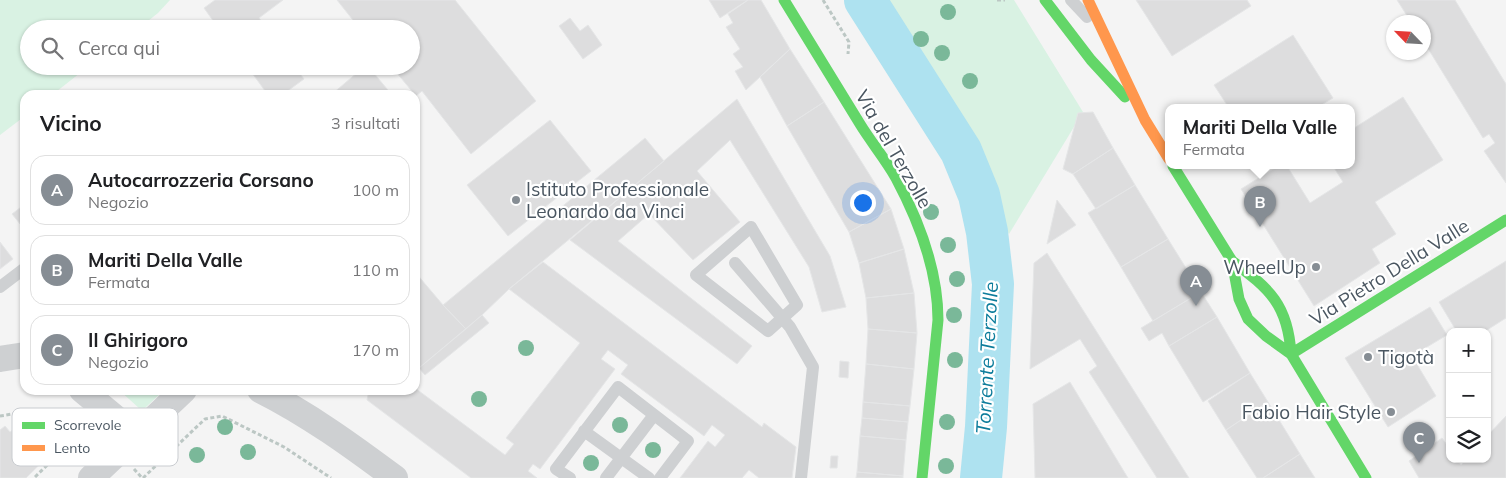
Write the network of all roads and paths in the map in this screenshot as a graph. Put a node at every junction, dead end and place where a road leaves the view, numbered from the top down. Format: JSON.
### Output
{"nodes":[{"id":1,"x":784,"y":0,"type":"edge"},
{"id":2,"x":997,"y":0,"type":"edge"},
{"id":3,"x":1005,"y":0,"type":"edge"},
{"id":4,"x":1045,"y":0,"type":"edge"},
{"id":5,"x":1071,"y":0,"type":"edge"},
{"id":6,"x":1088,"y":0,"type":"edge"},
{"id":7,"x":1106,"y":37,"type":"junction"},
{"id":8,"x":1145,"y":120,"type":"junction"},
{"id":9,"x":1165,"y":152,"type":"edge"},
{"id":10,"x":1175,"y":169,"type":"edge"},
{"id":11,"x":1506,"y":220,"type":"edge"},
{"id":12,"x":1232,"y":261,"type":"junction"},
{"id":13,"x":735,"y":263,"type":"dead end"},
{"id":14,"x":20,"y":272,"type":"edge"},
{"id":15,"x":0,"y":288,"type":"edge"},
{"id":16,"x":783,"y":318,"type":"junction"},
{"id":17,"x":1291,"y":354,"type":"junction"},
{"id":18,"x":20,"y":356,"type":"edge"},
{"id":19,"x":0,"y":359,"type":"edge"},
{"id":20,"x":88,"y":395,"type":"edge"},
{"id":21,"x":179,"y":395,"type":"edge"},
{"id":22,"x":270,"y":395,"type":"edge"},
{"id":23,"x":104,"y":408,"type":"edge"},
{"id":24,"x":165,"y":408,"type":"edge"},
{"id":25,"x":654,"y":415,"type":"junction"},
{"id":26,"x":584,"y":431,"type":"junction"},
{"id":27,"x":178,"y":444,"type":"edge"},
{"id":28,"x":622,"y":458,"type":"junction"},
{"id":29,"x":46,"y":466,"type":"edge"},
{"id":30,"x":104,"y":466,"type":"edge"},
{"id":31,"x":155,"y":466,"type":"edge"},
{"id":32,"x":378,"y":473,"type":"edge"},
{"id":33,"x":34,"y":478,"type":"edge"},
{"id":34,"x":91,"y":478,"type":"edge"},
{"id":35,"x":142,"y":478,"type":"edge"},
{"id":36,"x":331,"y":478,"type":"edge"},
{"id":37,"x":570,"y":478,"type":"edge"},
{"id":38,"x":606,"y":478,"type":"edge"},
{"id":39,"x":649,"y":478,"type":"edge"},
{"id":40,"x":660,"y":478,"type":"edge"},
{"id":41,"x":801,"y":478,"type":"edge"},
{"id":42,"x":922,"y":478,"type":"edge"},
{"id":43,"x":1366,"y":478,"type":"edge"}],
"edges":[{"from":1,"to":42,"type":"main road","name":"Via del Terzolle"},
{"from":2,"to":3,"type":"path"},
{"from":4,"to":8,"type":"main road"},
{"from":5,"to":7,"type":"lane"},
{"from":6,"to":7,"type":"main road"},
{"from":7,"to":8,"type":"main road"},
{"from":8,"to":9,"type":"main road"},
{"from":10,"to":12,"type":"main road"},
{"from":11,"to":17,"type":"main road","name":"Via Pietro Della Valle"},
{"from":12,"to":17,"type":"main road"},
{"from":12,"to":17,"type":"main road"},
{"from":13,"to":16,"type":"lane"},
{"from":14,"to":15,"type":"lane"},
{"from":16,"to":16,"type":"lane"},
{"from":16,"to":41,"type":"lane"},
{"from":17,"to":43,"type":"main road"},
{"from":18,"to":19,"type":"street"},
{"from":20,"to":23,"type":"street"},
{"from":21,"to":24,"type":"street"},
{"from":22,"to":32,"type":"street"},
{"from":25,"to":26,"type":"lane"},
{"from":25,"to":28,"type":"lane"},
{"from":25,"to":40,"type":"lane"},
{"from":26,"to":28,"type":"lane"},
{"from":26,"to":37,"type":"lane"},
{"from":27,"to":36,"type":"path"},
{"from":28,"to":38,"type":"lane"},
{"from":28,"to":39,"type":"lane"},
{"from":29,"to":33,"type":"path"},
{"from":30,"to":34,"type":"street"},
{"from":31,"to":35,"type":"path"}]}
